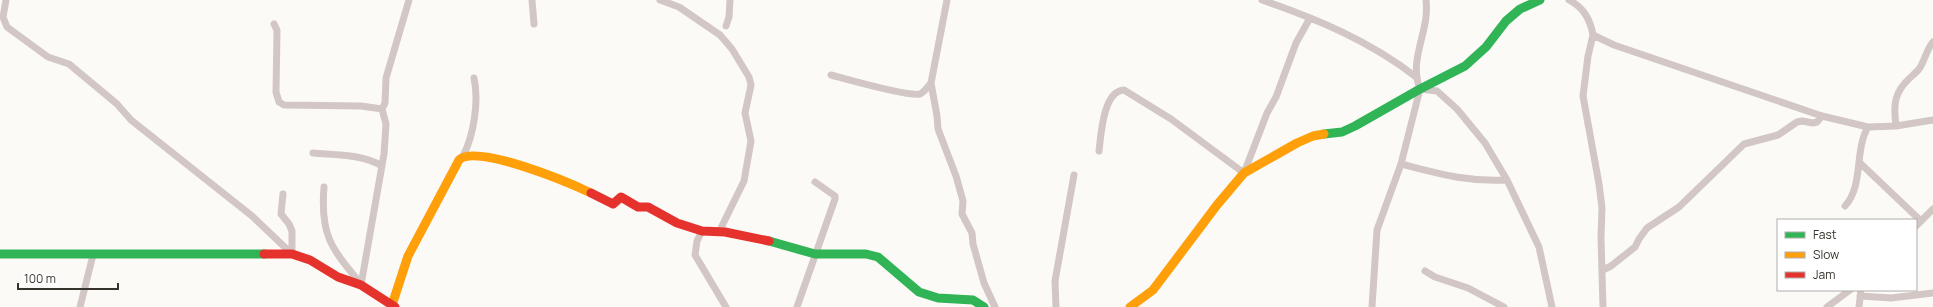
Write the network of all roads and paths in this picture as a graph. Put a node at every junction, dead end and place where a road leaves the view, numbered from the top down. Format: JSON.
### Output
{"nodes":[{"id":1,"x":6,"y":0,"type":"edge"},
{"id":2,"x":409,"y":0,"type":"edge"},
{"id":3,"x":532,"y":0,"type":"edge"},
{"id":4,"x":660,"y":0,"type":"edge"},
{"id":5,"x":730,"y":0,"type":"edge"},
{"id":6,"x":946,"y":0,"type":"edge"},
{"id":7,"x":1262,"y":0,"type":"edge"},
{"id":8,"x":1426,"y":0,"type":"edge"},
{"id":9,"x":1540,"y":0,"type":"edge"},
{"id":10,"x":1570,"y":0,"type":"edge"},
{"id":11,"x":1310,"y":18,"type":"junction"},
{"id":12,"x":274,"y":24,"type":"dead end"},
{"id":13,"x":534,"y":24,"type":"dead end"},
{"id":14,"x":726,"y":26,"type":"dead end"},
{"id":15,"x":1593,"y":35,"type":"junction"},
{"id":16,"x":1933,"y":42,"type":"edge"},
{"id":17,"x":831,"y":75,"type":"dead end"},
{"id":18,"x":1416,"y":77,"type":"junction"},
{"id":19,"x":474,"y":78,"type":"dead end"},
{"id":20,"x":931,"y":83,"type":"junction"},
{"id":21,"x":1420,"y":88,"type":"junction"},
{"id":22,"x":382,"y":109,"type":"junction"},
{"id":23,"x":1822,"y":116,"type":"junction"},
{"id":24,"x":1933,"y":120,"type":"edge"},
{"id":25,"x":1896,"y":126,"type":"junction"},
{"id":26,"x":1868,"y":127,"type":"junction"},
{"id":27,"x":1099,"y":151,"type":"dead end"},
{"id":28,"x":313,"y":153,"type":"dead end"},
{"id":29,"x":462,"y":156,"type":"junction"},
{"id":30,"x":1859,"y":162,"type":"junction"},
{"id":31,"x":1401,"y":164,"type":"junction"},
{"id":32,"x":382,"y":166,"type":"junction"},
{"id":33,"x":1244,"y":173,"type":"junction"},
{"id":34,"x":1074,"y":175,"type":"dead end"},
{"id":35,"x":1507,"y":180,"type":"junction"},
{"id":36,"x":815,"y":182,"type":"dead end"},
{"id":37,"x":324,"y":186,"type":"dead end"},
{"id":38,"x":284,"y":194,"type":"dead end"},
{"id":39,"x":1845,"y":206,"type":"dead end"},
{"id":40,"x":1933,"y":209,"type":"edge"},
{"id":41,"x":1913,"y":219,"type":"edge"},
{"id":42,"x":1918,"y":224,"type":"edge"},
{"id":43,"x":702,"y":231,"type":"junction"},
{"id":44,"x":719,"y":232,"type":"junction"},
{"id":45,"x":0,"y":254,"type":"edge"},
{"id":46,"x":292,"y":254,"type":"junction"},
{"id":47,"x":815,"y":254,"type":"junction"},
{"id":48,"x":93,"y":255,"type":"junction"},
{"id":49,"x":1603,"y":270,"type":"junction"},
{"id":50,"x":1425,"y":271,"type":"dead end"},
{"id":51,"x":361,"y":285,"type":"junction"},
{"id":52,"x":1849,"y":291,"type":"edge"},
{"id":53,"x":1861,"y":293,"type":"edge"},
{"id":54,"x":1933,"y":293,"type":"edge"},
{"id":55,"x":394,"y":306,"type":"edge"},
{"id":56,"x":80,"y":307,"type":"edge"},
{"id":57,"x":726,"y":307,"type":"edge"},
{"id":58,"x":797,"y":307,"type":"edge"},
{"id":59,"x":984,"y":307,"type":"edge"},
{"id":60,"x":995,"y":307,"type":"edge"},
{"id":61,"x":1056,"y":307,"type":"edge"},
{"id":62,"x":1130,"y":307,"type":"edge"},
{"id":63,"x":1372,"y":307,"type":"edge"},
{"id":64,"x":1504,"y":307,"type":"edge"},
{"id":65,"x":1552,"y":307,"type":"edge"},
{"id":66,"x":1603,"y":307,"type":"edge"},
{"id":67,"x":1827,"y":307,"type":"edge"},
{"id":68,"x":1859,"y":307,"type":"edge"}],
"edges":[{"from":1,"to":46,"type":"street"},
{"from":2,"to":22,"type":"street"},
{"from":3,"to":13,"type":"street"},
{"from":4,"to":44,"type":"street"},
{"from":5,"to":14,"type":"street"},
{"from":6,"to":20,"type":"street"},
{"from":7,"to":11,"type":"street"},
{"from":8,"to":18,"type":"street"},
{"from":9,"to":21,"type":"street"},
{"from":10,"to":15,"type":"street"},
{"from":11,"to":18,"type":"street"},
{"from":11,"to":33,"type":"street"},
{"from":12,"to":22,"type":"street"},
{"from":15,"to":23,"type":"street"},
{"from":15,"to":49,"type":"street"},
{"from":16,"to":25,"type":"street"},
{"from":17,"to":20,"type":"street"},
{"from":18,"to":21,"type":"street"},
{"from":19,"to":29,"type":"street"},
{"from":20,"to":60,"type":"street"},
{"from":21,"to":31,"type":"street"},
{"from":21,"to":33,"type":"street"},
{"from":21,"to":35,"type":"street"},
{"from":22,"to":32,"type":"street"},
{"from":23,"to":26,"type":"street"},
{"from":23,"to":49,"type":"street"},
{"from":24,"to":25,"type":"street"},
{"from":25,"to":26,"type":"street"},
{"from":26,"to":30,"type":"street"},
{"from":27,"to":33,"type":"street"},
{"from":28,"to":32,"type":"street"},
{"from":29,"to":43,"type":"street"},
{"from":29,"to":55,"type":"street"},
{"from":30,"to":39,"type":"street"},
{"from":30,"to":41,"type":"street"},
{"from":31,"to":35,"type":"street"},
{"from":31,"to":63,"type":"street"},
{"from":32,"to":51,"type":"street"},
{"from":33,"to":62,"type":"street"},
{"from":34,"to":61,"type":"street"},
{"from":35,"to":65,"type":"street"},
{"from":36,"to":47,"type":"street"},
{"from":37,"to":51,"type":"street"},
{"from":38,"to":46,"type":"street"},
{"from":40,"to":42,"type":"street"},
{"from":43,"to":44,"type":"street"},
{"from":43,"to":57,"type":"street"},
{"from":44,"to":47,"type":"street"},
{"from":45,"to":48,"type":"street"},
{"from":46,"to":48,"type":"street"},
{"from":46,"to":51,"type":"street"},
{"from":47,"to":58,"type":"street"},
{"from":47,"to":59,"type":"street"},
{"from":48,"to":56,"type":"street"},
{"from":49,"to":66,"type":"street"},
{"from":50,"to":64,"type":"street"},
{"from":51,"to":55,"type":"street"},
{"from":52,"to":67,"type":"street"},
{"from":53,"to":54,"type":"street"},
{"from":53,"to":68,"type":"street"}]}
